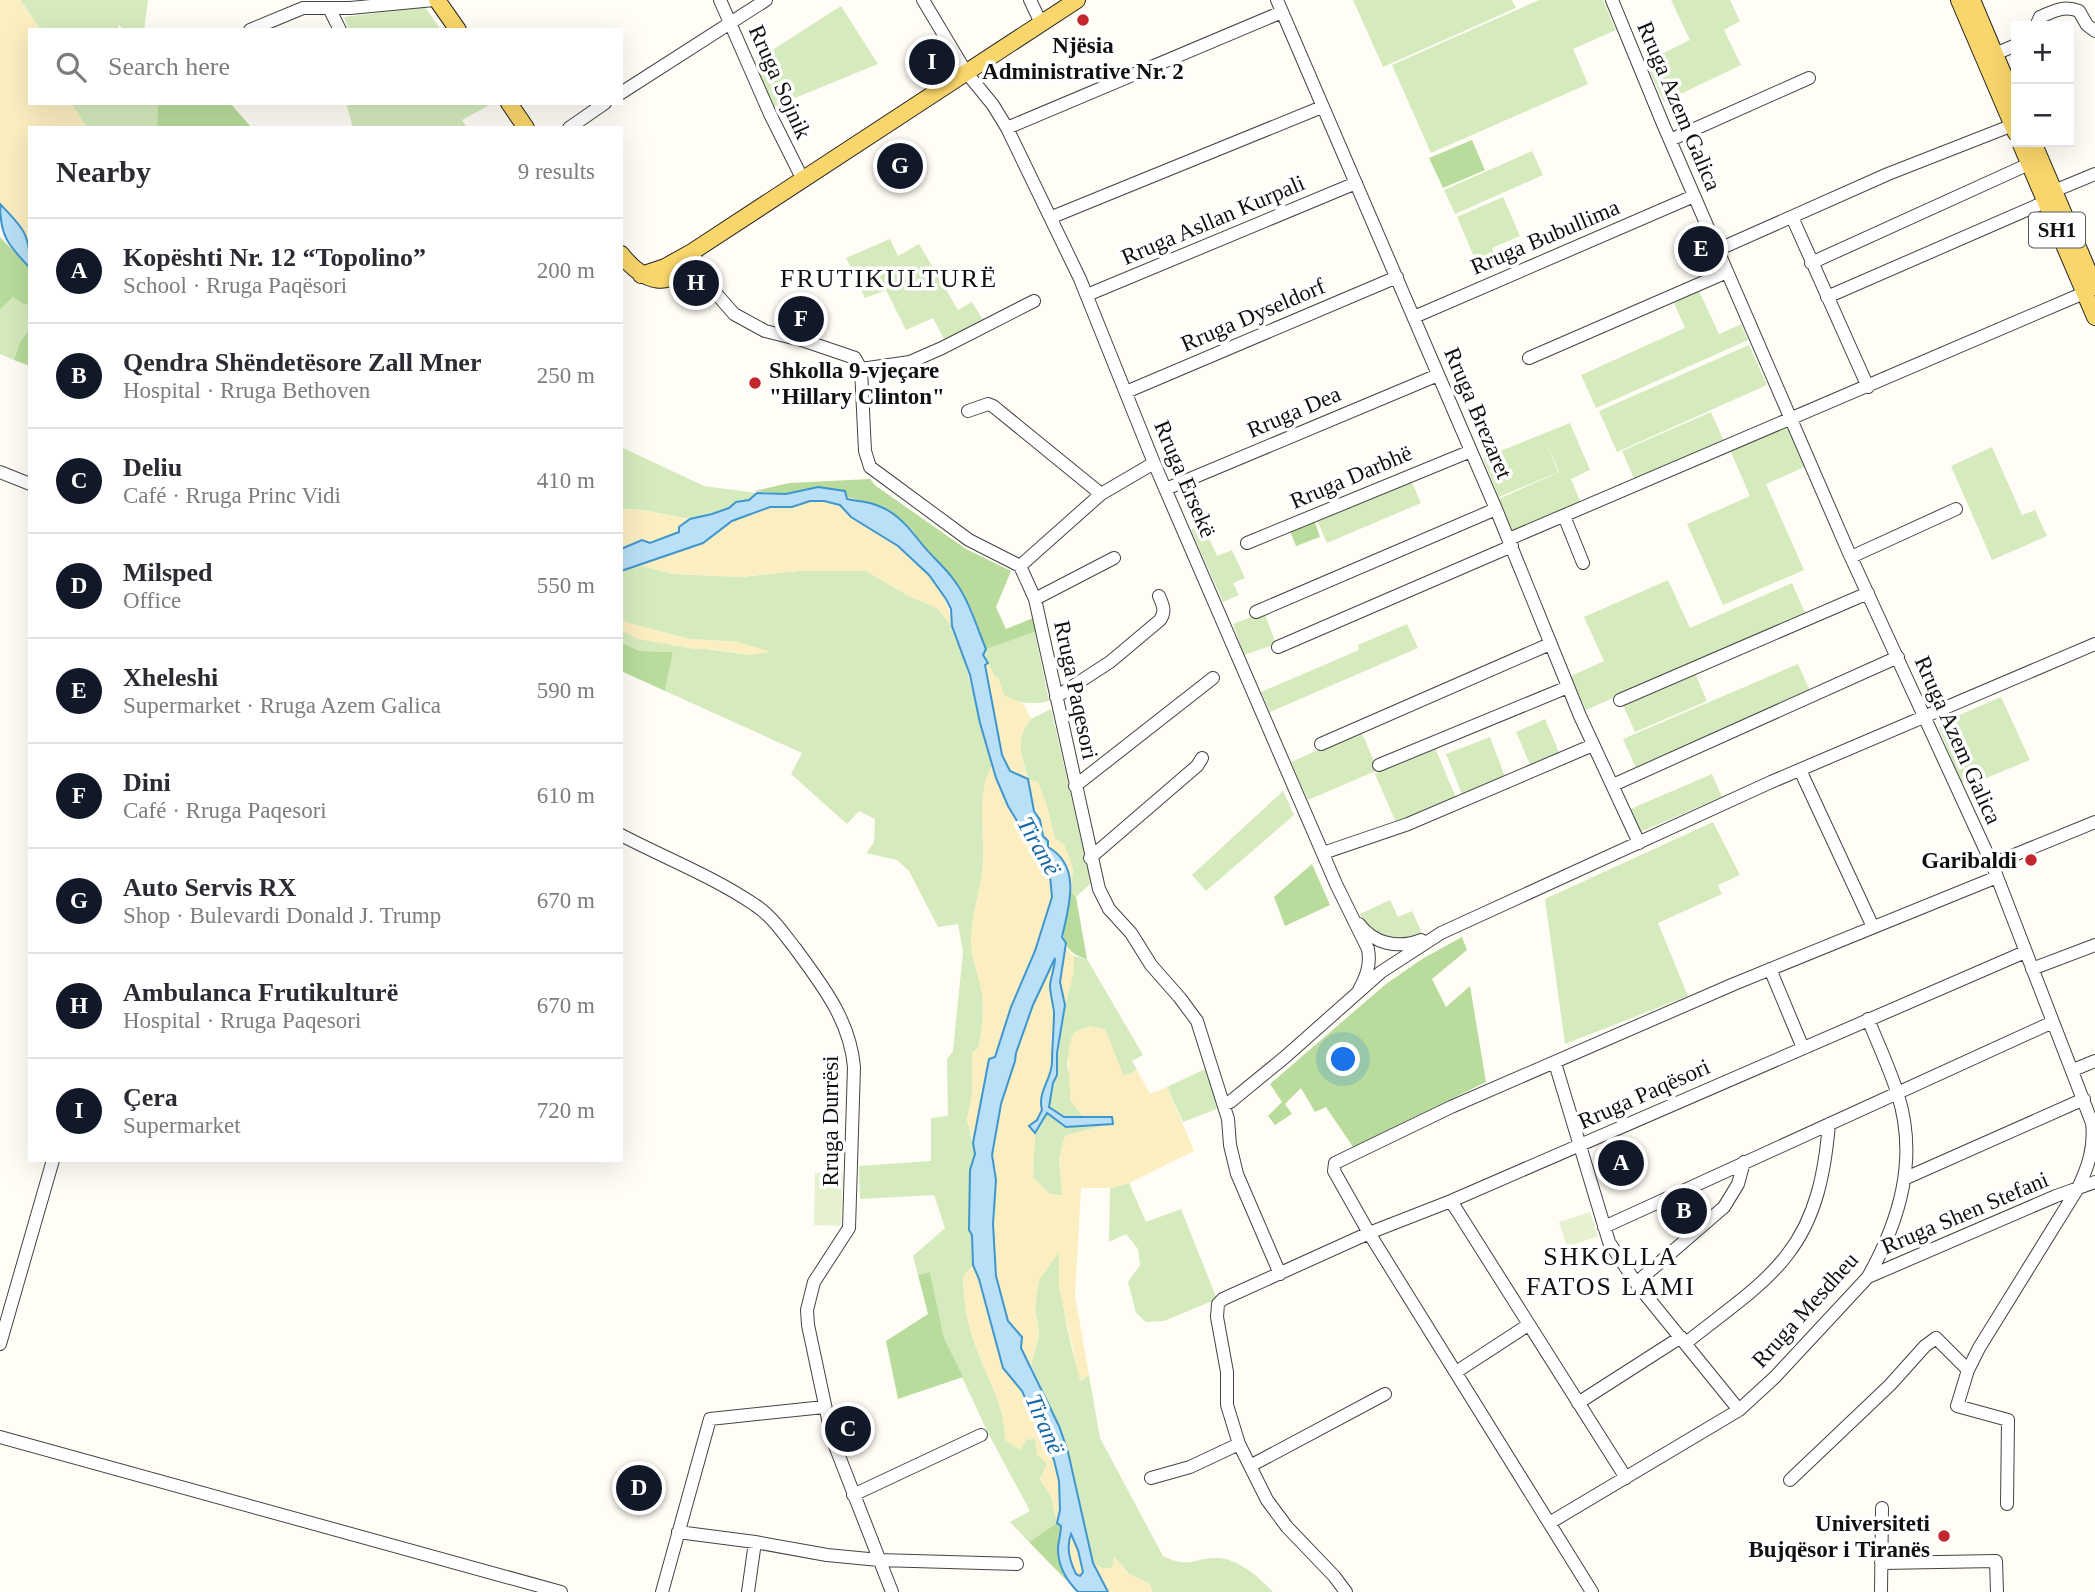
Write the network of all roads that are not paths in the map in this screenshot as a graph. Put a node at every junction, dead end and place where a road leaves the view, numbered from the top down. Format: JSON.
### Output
{"nodes":[{"id":1,"x":435,"y":0,"type":"edge"},
{"id":2,"x":720,"y":0,"type":"edge"},
{"id":3,"x":766,"y":0,"type":"edge"},
{"id":4,"x":923,"y":0,"type":"edge"},
{"id":5,"x":1030,"y":0,"type":"edge"},
{"id":6,"x":1612,"y":0,"type":"edge"},
{"id":7,"x":1959,"y":0,"type":"edge"},
{"id":8,"x":1972,"y":0,"type":"edge"},
{"id":9,"x":1069,"y":2,"type":"edge"},
{"id":10,"x":1279,"y":6,"type":"edge"},
{"id":11,"x":330,"y":8,"type":"junction"},
{"id":12,"x":2038,"y":21,"type":"edge"},
{"id":13,"x":730,"y":22,"type":"junction"},
{"id":14,"x":1041,"y":23,"type":"junction"},
{"id":15,"x":255,"y":28,"type":"edge"},
{"id":16,"x":337,"y":28,"type":"edge"},
{"id":17,"x":456,"y":28,"type":"edge"},
{"id":18,"x":2095,"y":31,"type":"edge"},
{"id":19,"x":2011,"y":47,"type":"edge"},
{"id":20,"x":1995,"y":54,"type":"junction"},
{"id":21,"x":966,"y":72,"type":"junction"},
{"id":22,"x":1809,"y":78,"type":"dead end"},
{"id":23,"x":623,"y":92,"type":"edge"},
{"id":24,"x":2011,"y":92,"type":"edge"},
{"id":25,"x":510,"y":105,"type":"edge"},
{"id":26,"x":602,"y":105,"type":"edge"},
{"id":27,"x":1322,"y":107,"type":"junction"},
{"id":28,"x":2011,"y":122,"type":"edge"},
{"id":29,"x":525,"y":126,"type":"edge"},
{"id":30,"x":572,"y":126,"type":"edge"},
{"id":31,"x":1007,"y":128,"type":"junction"},
{"id":32,"x":2011,"y":130,"type":"edge"},
{"id":33,"x":1670,"y":140,"type":"junction"},
{"id":34,"x":2022,"y":147,"type":"edge"},
{"id":35,"x":2035,"y":147,"type":"edge"},
{"id":36,"x":2029,"y":164,"type":"junction"},
{"id":37,"x":2095,"y":174,"type":"edge"},
{"id":38,"x":803,"y":180,"type":"junction"},
{"id":39,"x":1356,"y":183,"type":"junction"},
{"id":40,"x":1693,"y":196,"type":"junction"},
{"id":41,"x":2050,"y":196,"type":"junction"},
{"id":42,"x":1052,"y":217,"type":"junction"},
{"id":43,"x":1792,"y":217,"type":"junction"},
{"id":44,"x":1717,"y":250,"type":"junction"},
{"id":45,"x":690,"y":253,"type":"junction"},
{"id":46,"x":623,"y":256,"type":"edge"},
{"id":47,"x":1811,"y":263,"type":"junction"},
{"id":48,"x":2091,"y":269,"type":"edge"},
{"id":49,"x":1727,"y":272,"type":"junction"},
{"id":50,"x":1397,"y":277,"type":"junction"},
{"id":51,"x":2090,"y":290,"type":"edge"},
{"id":52,"x":1087,"y":295,"type":"junction"},
{"id":53,"x":1826,"y":297,"type":"junction"},
{"id":54,"x":1034,"y":301,"type":"dead end"},
{"id":55,"x":1414,"y":317,"type":"junction"},
{"id":56,"x":2095,"y":317,"type":"edge"},
{"id":57,"x":1529,"y":358,"type":"dead end"},
{"id":58,"x":861,"y":369,"type":"junction"},
{"id":59,"x":1438,"y":375,"type":"junction"},
{"id":60,"x":1868,"y":387,"type":"junction"},
{"id":61,"x":1126,"y":392,"type":"junction"},
{"id":62,"x":968,"y":411,"type":"dead end"},
{"id":63,"x":1791,"y":420,"type":"junction"},
{"id":64,"x":1471,"y":451,"type":"junction"},
{"id":65,"x":1154,"y":463,"type":"junction"},
{"id":66,"x":0,"y":472,"type":"edge"},
{"id":67,"x":28,"y":483,"type":"edge"},
{"id":68,"x":1166,"y":489,"type":"junction"},
{"id":69,"x":1101,"y":494,"type":"junction"},
{"id":70,"x":1496,"y":509,"type":"junction"},
{"id":71,"x":1956,"y":509,"type":"dead end"},
{"id":72,"x":1564,"y":516,"type":"junction"},
{"id":73,"x":1247,"y":543,"type":"dead end"},
{"id":74,"x":1510,"y":543,"type":"junction"},
{"id":75,"x":1851,"y":557,"type":"junction"},
{"id":76,"x":1114,"y":558,"type":"dead end"},
{"id":77,"x":1583,"y":563,"type":"dead end"},
{"id":78,"x":1020,"y":566,"type":"junction"},
{"id":79,"x":1868,"y":593,"type":"junction"},
{"id":80,"x":1159,"y":596,"type":"dead end"},
{"id":81,"x":1035,"y":599,"type":"junction"},
{"id":82,"x":1256,"y":612,"type":"dead end"},
{"id":83,"x":1550,"y":644,"type":"junction"},
{"id":84,"x":1278,"y":647,"type":"dead end"},
{"id":85,"x":2093,"y":649,"type":"edge"},
{"id":86,"x":1898,"y":657,"type":"junction"},
{"id":87,"x":1213,"y":678,"type":"dead end"},
{"id":88,"x":1568,"y":687,"type":"junction"},
{"id":89,"x":1056,"y":697,"type":"junction"},
{"id":90,"x":1620,"y":700,"type":"dead end"},
{"id":91,"x":1924,"y":717,"type":"junction"},
{"id":92,"x":1321,"y":744,"type":"dead end"},
{"id":93,"x":1593,"y":745,"type":"junction"},
{"id":94,"x":1202,"y":758,"type":"dead end"},
{"id":95,"x":1379,"y":765,"type":"dead end"},
{"id":96,"x":1800,"y":770,"type":"junction"},
{"id":97,"x":1613,"y":785,"type":"junction"},
{"id":98,"x":1075,"y":786,"type":"junction"},
{"id":99,"x":2095,"y":822,"type":"edge"},
{"id":100,"x":623,"y":836,"type":"edge"},
{"id":101,"x":1639,"y":843,"type":"junction"},
{"id":102,"x":1323,"y":853,"type":"junction"},
{"id":103,"x":1090,"y":858,"type":"junction"},
{"id":104,"x":1992,"y":864,"type":"junction"},
{"id":105,"x":1997,"y":877,"type":"junction"},
{"id":106,"x":1873,"y":927,"type":"junction"},
{"id":107,"x":1441,"y":933,"type":"junction"},
{"id":108,"x":1373,"y":944,"type":"junction"},
{"id":109,"x":2095,"y":945,"type":"edge"},
{"id":110,"x":2025,"y":952,"type":"junction"},
{"id":111,"x":1391,"y":964,"type":"junction"},
{"id":112,"x":1770,"y":969,"type":"junction"},
{"id":113,"x":2032,"y":969,"type":"junction"},
{"id":114,"x":1358,"y":992,"type":"junction"},
{"id":115,"x":1868,"y":1019,"type":"junction"},
{"id":116,"x":2053,"y":1022,"type":"junction"},
{"id":117,"x":1803,"y":1048,"type":"junction"},
{"id":118,"x":2095,"y":1062,"type":"edge"},
{"id":119,"x":1555,"y":1063,"type":"junction"},
{"id":120,"x":2073,"y":1070,"type":"junction"},
{"id":121,"x":1898,"y":1093,"type":"junction"},
{"id":122,"x":2084,"y":1099,"type":"junction"},
{"id":123,"x":1224,"y":1104,"type":"junction"},
{"id":124,"x":1829,"y":1124,"type":"junction"},
{"id":125,"x":1580,"y":1145,"type":"junction"},
{"id":126,"x":52,"y":1162,"type":"edge"},
{"id":127,"x":1744,"y":1162,"type":"junction"},
{"id":128,"x":1906,"y":1178,"type":"junction"},
{"id":129,"x":2095,"y":1182,"type":"edge"},
{"id":130,"x":2078,"y":1188,"type":"junction"},
{"id":131,"x":1451,"y":1201,"type":"junction"},
{"id":132,"x":1604,"y":1227,"type":"junction"},
{"id":133,"x":1369,"y":1233,"type":"junction"},
{"id":134,"x":1280,"y":1274,"type":"junction"},
{"id":135,"x":1868,"y":1277,"type":"junction"},
{"id":136,"x":1636,"y":1283,"type":"junction"},
{"id":137,"x":1528,"y":1325,"type":"junction"},
{"id":138,"x":1684,"y":1340,"type":"junction"},
{"id":139,"x":0,"y":1344,"type":"edge"},
{"id":140,"x":1968,"y":1370,"type":"junction"},
{"id":141,"x":1456,"y":1372,"type":"junction"},
{"id":142,"x":1385,"y":1394,"type":"dead end"},
{"id":143,"x":1578,"y":1403,"type":"junction"},
{"id":144,"x":824,"y":1407,"type":"junction"},
{"id":145,"x":1739,"y":1410,"type":"junction"},
{"id":146,"x":981,"y":1435,"type":"dead end"},
{"id":147,"x":0,"y":1437,"type":"edge"},
{"id":148,"x":1239,"y":1444,"type":"junction"},
{"id":149,"x":1250,"y":1466,"type":"junction"},
{"id":150,"x":1151,"y":1478,"type":"dead end"},
{"id":151,"x":1626,"y":1478,"type":"junction"},
{"id":152,"x":1790,"y":1480,"type":"dead end"},
{"id":153,"x":853,"y":1495,"type":"junction"},
{"id":154,"x":2007,"y":1504,"type":"dead end"},
{"id":155,"x":1882,"y":1508,"type":"dead end"},
{"id":156,"x":1551,"y":1522,"type":"junction"},
{"id":157,"x":678,"y":1532,"type":"junction"},
{"id":158,"x":755,"y":1542,"type":"junction"},
{"id":159,"x":879,"y":1560,"type":"junction"},
{"id":160,"x":1881,"y":1563,"type":"junction"},
{"id":161,"x":1017,"y":1564,"type":"dead end"},
{"id":162,"x":561,"y":1592,"type":"edge"},
{"id":163,"x":662,"y":1592,"type":"edge"},
{"id":164,"x":748,"y":1592,"type":"edge"},
{"id":165,"x":892,"y":1592,"type":"edge"},
{"id":166,"x":1346,"y":1592,"type":"edge"},
{"id":167,"x":1592,"y":1592,"type":"edge"},
{"id":168,"x":1881,"y":1592,"type":"edge"},
{"id":169,"x":1997,"y":1592,"type":"edge"}],
"edges":[{"from":1,"to":11,"type":"street"},
{"from":1,"to":17,"type":"main road"},
{"from":2,"to":13,"type":"street","name":"Rruga Sojnik"},
{"from":3,"to":13,"type":"street"},
{"from":4,"to":21,"type":"street","name":"Rruga Ersekë"},
{"from":5,"to":14,"type":"street"},
{"from":6,"to":33,"type":"street","name":"Rruga Azem Galica"},
{"from":7,"to":28,"type":"main road"},
{"from":8,"to":20,"type":"main road"},
{"from":9,"to":14,"type":"main road"},
{"from":10,"to":27,"type":"street","name":"Rruga Brezaret"},
{"from":10,"to":31,"type":"street"},
{"from":11,"to":15,"type":"street"},
{"from":11,"to":16,"type":"street"},
{"from":12,"to":18,"type":"street"},
{"from":13,"to":23,"type":"street"},
{"from":13,"to":38,"type":"street","name":"Rruga Sojnik"},
{"from":14,"to":21,"type":"main road"},
{"from":19,"to":20,"type":"street"},
{"from":20,"to":24,"type":"main road"},
{"from":21,"to":31,"type":"street","name":"Rruga Ersekë"},
{"from":21,"to":38,"type":"main road"},
{"from":22,"to":33,"type":"street"},
{"from":25,"to":29,"type":"main road"},
{"from":26,"to":30,"type":"street"},
{"from":27,"to":39,"type":"street","name":"Rruga Brezaret"},
{"from":27,"to":42,"type":"street"},
{"from":31,"to":42,"type":"street","name":"Rruga Ersekë"},
{"from":32,"to":43,"type":"street"},
{"from":33,"to":40,"type":"street","name":"Rruga Azem Galica"},
{"from":34,"to":36,"type":"main road","number":"SH1"},
{"from":35,"to":41,"type":"main road","number":"SH1"},
{"from":36,"to":41,"type":"main road","number":"SH1"},
{"from":36,"to":47,"type":"street"},
{"from":37,"to":41,"type":"street"},
{"from":38,"to":45,"type":"main road"},
{"from":39,"to":50,"type":"street","name":"Rruga Brezaret"},
{"from":39,"to":52,"type":"street","name":"Rruga Asllan Kurpali"},
{"from":40,"to":44,"type":"street","name":"Rruga Azem Galica"},
{"from":40,"to":55,"type":"street","name":"Rruga Bubullima"},
{"from":41,"to":48,"type":"main road","number":"SH1"},
{"from":41,"to":51,"type":"main road","number":"SH1"},
{"from":41,"to":53,"type":"street"},
{"from":42,"to":52,"type":"street","name":"Rruga Ersekë"},
{"from":43,"to":44,"type":"street"},
{"from":43,"to":47,"type":"street"},
{"from":44,"to":49,"type":"street","name":"Rruga Azem Galica"},
{"from":45,"to":46,"type":"main road"},
{"from":45,"to":58,"type":"street"},
{"from":47,"to":53,"type":"street"},
{"from":48,"to":51,"type":"main road","number":"SH1"},
{"from":49,"to":57,"type":"street"},
{"from":49,"to":63,"type":"street","name":"Rruga Azem Galica"},
{"from":50,"to":55,"type":"street","name":"Rruga Brezaret"},
{"from":50,"to":61,"type":"street","name":"Rruga Dyseldorf"},
{"from":51,"to":56,"type":"main road","number":"SH1"},
{"from":51,"to":60,"type":"street"},
{"from":52,"to":61,"type":"street","name":"Rruga Ersekë"},
{"from":53,"to":60,"type":"street"},
{"from":54,"to":58,"type":"street"},
{"from":55,"to":59,"type":"street","name":"Rruga Brezaret"},
{"from":58,"to":78,"type":"street"},
{"from":59,"to":64,"type":"street","name":"Rruga Brezaret"},
{"from":59,"to":68,"type":"street","name":"Rruga Dea"},
{"from":60,"to":63,"type":"street"},
{"from":61,"to":65,"type":"street","name":"Rruga Ersekë"},
{"from":62,"to":69,"type":"street"},
{"from":63,"to":72,"type":"street"},
{"from":63,"to":75,"type":"street","name":"Rruga Azem Galica"},
{"from":64,"to":70,"type":"street","name":"Rruga Brezaret"},
{"from":64,"to":73,"type":"street","name":"Rruga Darbhë"},
{"from":65,"to":68,"type":"street","name":"Rruga Ersekë"},
{"from":65,"to":69,"type":"street"},
{"from":66,"to":67,"type":"street"},
{"from":68,"to":102,"type":"street","name":"Rruga Ersekë"},
{"from":69,"to":78,"type":"street"},
{"from":70,"to":74,"type":"street","name":"Rruga Brezaret"},
{"from":70,"to":82,"type":"street"},
{"from":71,"to":75,"type":"street"},
{"from":72,"to":74,"type":"street"},
{"from":72,"to":77,"type":"street"},
{"from":74,"to":83,"type":"street","name":"Rruga Brezaret"},
{"from":74,"to":84,"type":"street"},
{"from":75,"to":79,"type":"street","name":"Rruga Azem Galica"},
{"from":76,"to":81,"type":"street"},
{"from":78,"to":81,"type":"street","name":"Rruga Paqesori"},
{"from":79,"to":86,"type":"street","name":"Rruga Azem Galica"},
{"from":79,"to":90,"type":"street"},
{"from":80,"to":89,"type":"street"},
{"from":81,"to":89,"type":"street","name":"Rruga Paqesori"},
{"from":83,"to":88,"type":"street","name":"Rruga Brezaret"},
{"from":83,"to":92,"type":"street"},
{"from":85,"to":91,"type":"street"},
{"from":86,"to":91,"type":"street","name":"Rruga Azem Galica"},
{"from":86,"to":97,"type":"street"},
{"from":87,"to":98,"type":"street"},
{"from":88,"to":93,"type":"street","name":"Rruga Brezaret"},
{"from":88,"to":95,"type":"street"},
{"from":89,"to":98,"type":"street","name":"Rruga Paqesori"},
{"from":91,"to":96,"type":"street"},
{"from":91,"to":104,"type":"street","name":"Rruga Azem Galica"},
{"from":93,"to":97,"type":"street","name":"Rruga Brezaret"},
{"from":93,"to":102,"type":"street"},
{"from":94,"to":103,"type":"street"},
{"from":96,"to":101,"type":"street"},
{"from":96,"to":106,"type":"street"},
{"from":97,"to":101,"type":"street","name":"Rruga Brezaret"},
{"from":98,"to":103,"type":"street","name":"Rruga Paqesori"},
{"from":99,"to":104,"type":"street"},
{"from":100,"to":144,"type":"street","name":"Rruga Durrësi"},
{"from":101,"to":107,"type":"street"},
{"from":102,"to":108,"type":"street","name":"Rruga Ersekë"},
{"from":103,"to":123,"type":"street","name":"Rruga Paqesori"},
{"from":104,"to":105,"type":"street","name":"Rruga Azem Galica"},
{"from":105,"to":106,"type":"street"},
{"from":105,"to":110,"type":"street","name":"Rruga Azem Galica"},
{"from":106,"to":112,"type":"street"},
{"from":107,"to":108,"type":"street"},
{"from":107,"to":111,"type":"street"},
{"from":108,"to":111,"type":"street"},
{"from":108,"to":114,"type":"street"},
{"from":109,"to":113,"type":"street"},
{"from":110,"to":113,"type":"street","name":"Rruga Azem Galica"},
{"from":110,"to":115,"type":"street","name":"Rruga Paqësori"},
{"from":111,"to":114,"type":"street"},
{"from":112,"to":117,"type":"street"},
{"from":112,"to":119,"type":"street"},
{"from":113,"to":116,"type":"street","name":"Rruga Azem Galica"},
{"from":114,"to":123,"type":"street"},
{"from":115,"to":117,"type":"street","name":"Rruga Paqësori"},
{"from":115,"to":121,"type":"street","name":"Rruga Mesdheu"},
{"from":116,"to":120,"type":"street","name":"Rruga Azem Galica"},
{"from":116,"to":121,"type":"street"},
{"from":117,"to":125,"type":"street","name":"Rruga Paqësori"},
{"from":118,"to":120,"type":"street"},
{"from":119,"to":125,"type":"street"},
{"from":119,"to":133,"type":"street"},
{"from":120,"to":122,"type":"street","name":"Rruga Azem Galica"},
{"from":121,"to":124,"type":"street"},
{"from":121,"to":128,"type":"street","name":"Rruga Mesdheu"},
{"from":122,"to":128,"type":"street"},
{"from":122,"to":130,"type":"street","name":"Rruga Azem Galica"},
{"from":123,"to":134,"type":"street","name":"Rruga Paqesori"},
{"from":124,"to":127,"type":"street"},
{"from":124,"to":138,"type":"street"},
{"from":125,"to":131,"type":"street","name":"Rruga Paqësori"},
{"from":125,"to":132,"type":"street"},
{"from":126,"to":139,"type":"street"},
{"from":127,"to":132,"type":"street"},
{"from":127,"to":136,"type":"street"},
{"from":128,"to":135,"type":"street","name":"Rruga Mesdheu"},
{"from":129,"to":130,"type":"street","name":"Rruga Shen Stefani"},
{"from":130,"to":135,"type":"street","name":"Rruga Shen Stefani"},
{"from":130,"to":140,"type":"street","name":"Rruga Azem Galica"},
{"from":131,"to":133,"type":"street","name":"Rruga Paqësori"},
{"from":131,"to":137,"type":"street"},
{"from":132,"to":136,"type":"street"},
{"from":133,"to":134,"type":"street","name":"Rruga Paqësori"},
{"from":133,"to":141,"type":"street"},
{"from":134,"to":148,"type":"street","name":"Rruga Paqësori"},
{"from":135,"to":145,"type":"street","name":"Rruga Mesdheu"},
{"from":136,"to":138,"type":"street"},
{"from":137,"to":141,"type":"street"},
{"from":137,"to":143,"type":"street"},
{"from":138,"to":143,"type":"street"},
{"from":138,"to":145,"type":"street"},
{"from":140,"to":152,"type":"street"},
{"from":140,"to":154,"type":"street","name":"Rruga Azem Galica"},
{"from":141,"to":156,"type":"street"},
{"from":142,"to":149,"type":"street"},
{"from":143,"to":151,"type":"street"},
{"from":144,"to":153,"type":"street","name":"Rruga Durrësi"},
{"from":144,"to":157,"type":"street"},
{"from":145,"to":151,"type":"street","name":"Rruga Mesdheu"},
{"from":146,"to":153,"type":"street"},
{"from":147,"to":162,"type":"street"},
{"from":148,"to":149,"type":"street","name":"Rruga Paqësori"},
{"from":148,"to":150,"type":"street"},
{"from":149,"to":166,"type":"street","name":"Rruga Paqësori"},
{"from":151,"to":156,"type":"street","name":"Rruga Mesdheu"},
{"from":153,"to":159,"type":"street","name":"Rruga Durrësi"},
{"from":155,"to":160,"type":"street"},
{"from":156,"to":167,"type":"street"},
{"from":157,"to":158,"type":"street"},
{"from":157,"to":163,"type":"street"},
{"from":158,"to":159,"type":"street"},
{"from":158,"to":164,"type":"street"},
{"from":159,"to":161,"type":"street"},
{"from":159,"to":165,"type":"street","name":"Rruga Durrësi"},
{"from":160,"to":168,"type":"street"},
{"from":160,"to":169,"type":"street"}]}
